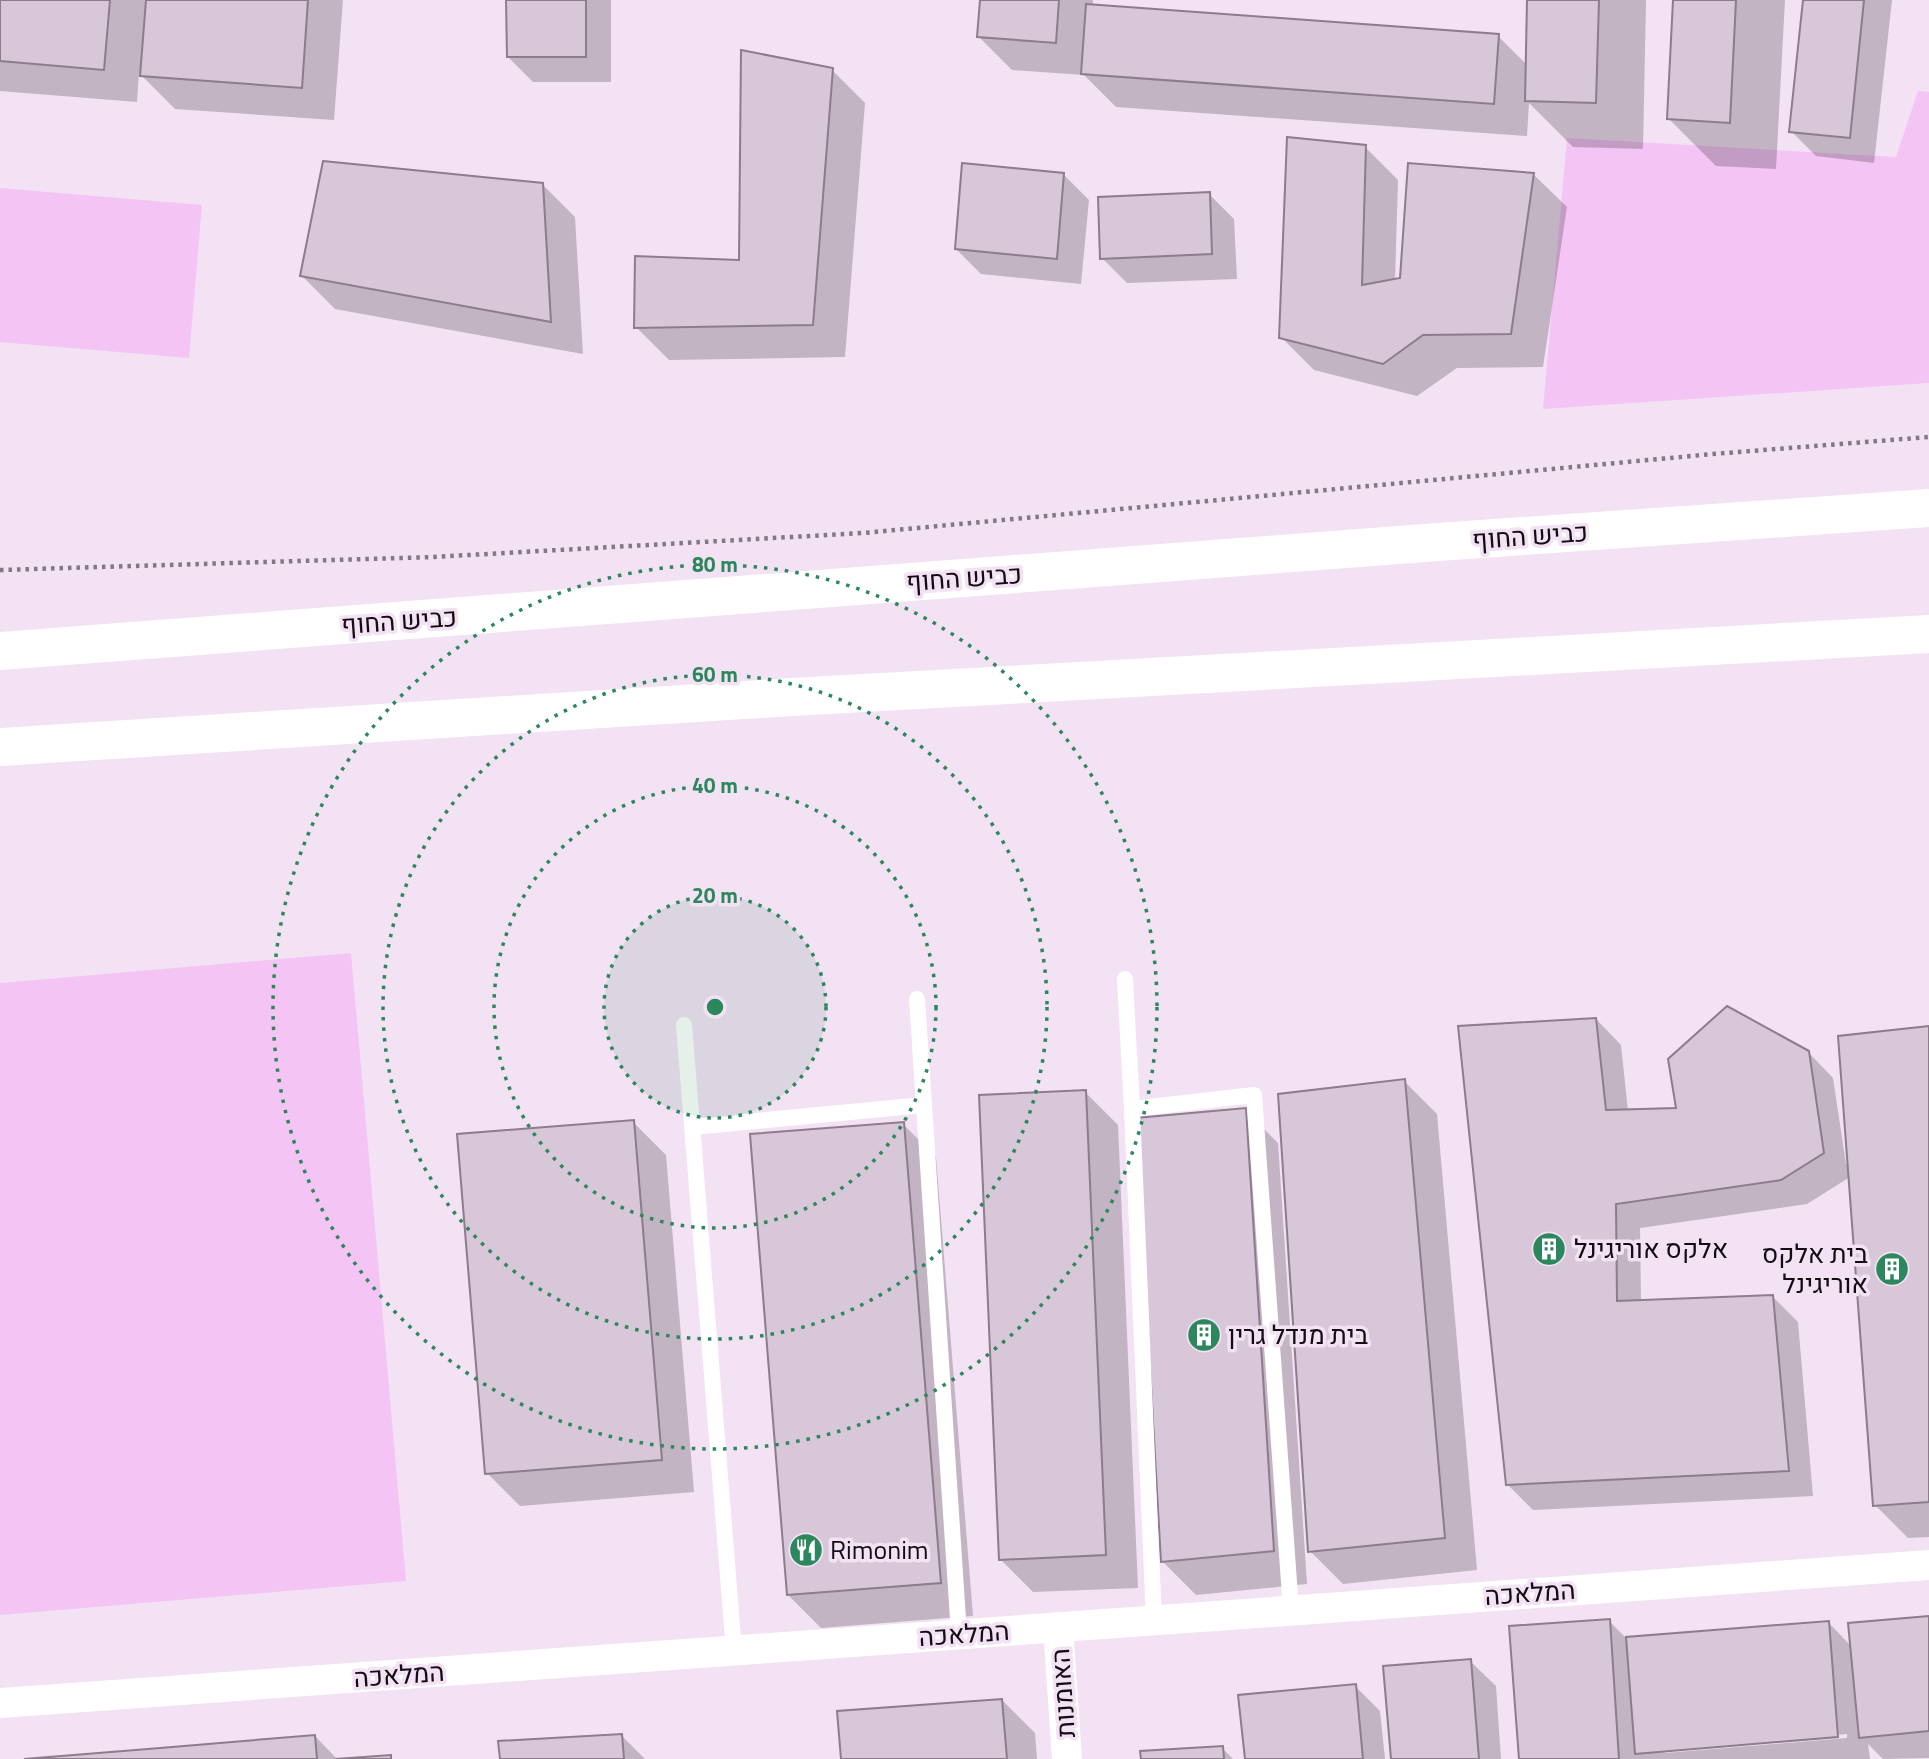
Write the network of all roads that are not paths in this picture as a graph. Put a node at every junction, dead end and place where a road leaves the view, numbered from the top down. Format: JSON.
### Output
{"nodes":[{"id":1,"x":1929,"y":508,"type":"edge"},
{"id":2,"x":1929,"y":634,"type":"edge"},
{"id":3,"x":0,"y":651,"type":"edge"},
{"id":4,"x":0,"y":747,"type":"edge"},
{"id":5,"x":1125,"y":979,"type":"dead end"},
{"id":6,"x":916,"y":999,"type":"dead end"},
{"id":7,"x":684,"y":1025,"type":"dead end"},
{"id":8,"x":924,"y":1105,"type":"junction"},
{"id":9,"x":1132,"y":1109,"type":"junction"},
{"id":10,"x":692,"y":1127,"type":"junction"},
{"id":11,"x":1929,"y":1565,"type":"edge"},
{"id":12,"x":1291,"y":1610,"type":"junction"},
{"id":13,"x":1154,"y":1620,"type":"junction"},
{"id":14,"x":1058,"y":1627,"type":"junction"},
{"id":15,"x":959,"y":1634,"type":"junction"},
{"id":16,"x":734,"y":1651,"type":"junction"},
{"id":17,"x":0,"y":1703,"type":"edge"},
{"id":18,"x":1067,"y":1759,"type":"edge"}],
"edges":[{"from":1,"to":3,"type":"highway","name":"כביש החוף"},
{"from":2,"to":4,"type":"highway"},
{"from":5,"to":9,"type":"lane"},
{"from":6,"to":8,"type":"lane"},
{"from":7,"to":10,"type":"lane"},
{"from":8,"to":10,"type":"lane"},
{"from":8,"to":15,"type":"lane"},
{"from":9,"to":12,"type":"lane"},
{"from":9,"to":13,"type":"lane"},
{"from":10,"to":16,"type":"lane"},
{"from":11,"to":12,"type":"street","name":"המלאכה"},
{"from":12,"to":13,"type":"street","name":"המלאכה"},
{"from":13,"to":14,"type":"street","name":"המלאכה"},
{"from":14,"to":15,"type":"street","name":"המלאכה"},
{"from":14,"to":18,"type":"street","name":"האומנות"},
{"from":15,"to":16,"type":"street","name":"המלאכה"},
{"from":16,"to":17,"type":"street","name":"המלאכה"}]}
